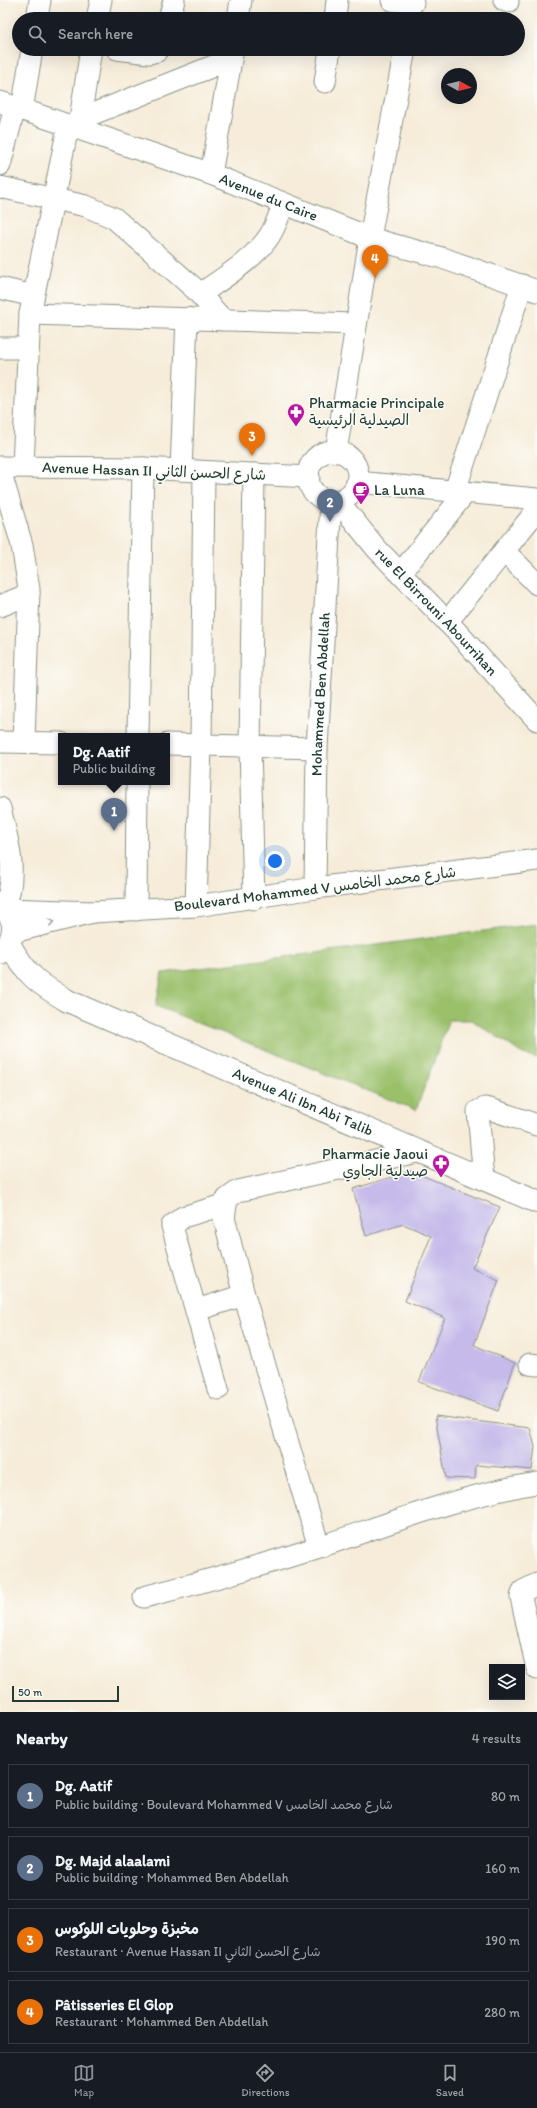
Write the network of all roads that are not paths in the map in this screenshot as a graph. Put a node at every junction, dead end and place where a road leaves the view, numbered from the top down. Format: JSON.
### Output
{"nodes":[{"id":1,"x":40,"y":0,"type":"edge"},
{"id":2,"x":101,"y":0,"type":"edge"},
{"id":3,"x":174,"y":0,"type":"edge"},
{"id":4,"x":241,"y":0,"type":"edge"},
{"id":5,"x":337,"y":0,"type":"edge"},
{"id":6,"x":392,"y":0,"type":"edge"},
{"id":7,"x":413,"y":7,"type":"edge"},
{"id":8,"x":38,"y":12,"type":"edge"},
{"id":9,"x":98,"y":12,"type":"edge"},
{"id":10,"x":171,"y":12,"type":"edge"},
{"id":11,"x":239,"y":12,"type":"edge"},
{"id":12,"x":335,"y":12,"type":"edge"},
{"id":13,"x":30,"y":56,"type":"edge"},
{"id":14,"x":89,"y":56,"type":"edge"},
{"id":15,"x":227,"y":56,"type":"edge"},
{"id":16,"x":232,"y":56,"type":"edge"},
{"id":17,"x":329,"y":56,"type":"edge"},
{"id":18,"x":404,"y":56,"type":"edge"},
{"id":19,"x":325,"y":82,"type":"dead end"},
{"id":20,"x":12,"y":106,"type":"edge"},
{"id":21,"x":74,"y":123,"type":"junction"},
{"id":22,"x":0,"y":165,"type":"edge"},
{"id":23,"x":211,"y":174,"type":"junction"},
{"id":24,"x":0,"y":187,"type":"edge"},
{"id":25,"x":52,"y":199,"type":"junction"},
{"id":26,"x":283,"y":203,"type":"junction"},
{"id":27,"x":370,"y":238,"type":"junction"},
{"id":28,"x":0,"y":288,"type":"edge"},
{"id":29,"x":529,"y":288,"type":"edge"},
{"id":30,"x":200,"y":294,"type":"junction"},
{"id":31,"x":31,"y":305,"type":"junction"},
{"id":32,"x":187,"y":318,"type":"junction"},
{"id":33,"x":223,"y":320,"type":"junction"},
{"id":34,"x":356,"y":324,"type":"junction"},
{"id":35,"x":0,"y":348,"type":"edge"},
{"id":36,"x":28,"y":348,"type":"junction"},
{"id":37,"x":336,"y":452,"type":"junction"},
{"id":38,"x":23,"y":466,"type":"junction"},
{"id":39,"x":0,"y":467,"type":"edge"},
{"id":40,"x":143,"y":468,"type":"junction"},
{"id":41,"x":0,"y":470,"type":"edge"},
{"id":42,"x":180,"y":470,"type":"junction"},
{"id":43,"x":204,"y":472,"type":"junction"},
{"id":44,"x":254,"y":474,"type":"junction"},
{"id":45,"x":309,"y":477,"type":"junction"},
{"id":46,"x":357,"y":482,"type":"junction"},
{"id":47,"x":460,"y":492,"type":"junction"},
{"id":48,"x":537,"y":499,"type":"edge"},
{"id":49,"x":334,"y":501,"type":"junction"},
{"id":50,"x":537,"y":510,"type":"edge"},
{"id":51,"x":8,"y":528,"type":"edge"},
{"id":52,"x":504,"y":551,"type":"junction"},
{"id":53,"x":400,"y":574,"type":"junction"},
{"id":54,"x":537,"y":584,"type":"edge"},
{"id":55,"x":29,"y":594,"type":"junction"},
{"id":56,"x":0,"y":606,"type":"edge"},
{"id":57,"x":447,"y":622,"type":"junction"},
{"id":58,"x":537,"y":720,"type":"edge"},
{"id":59,"x":138,"y":733,"type":"edge"},
{"id":60,"x":0,"y":742,"type":"edge"},
{"id":61,"x":24,"y":742,"type":"junction"},
{"id":62,"x":58,"y":743,"type":"edge"},
{"id":63,"x":170,"y":744,"type":"edge"},
{"id":64,"x":201,"y":745,"type":"junction"},
{"id":65,"x":250,"y":746,"type":"junction"},
{"id":66,"x":317,"y":748,"type":"junction"},
{"id":67,"x":137,"y":785,"type":"edge"},
{"id":68,"x":0,"y":808,"type":"edge"},
{"id":69,"x":537,"y":860,"type":"edge"},
{"id":70,"x":315,"y":888,"type":"junction"},
{"id":71,"x":254,"y":899,"type":"junction"},
{"id":72,"x":4,"y":906,"type":"edge"},
{"id":73,"x":196,"y":906,"type":"junction"},
{"id":74,"x":136,"y":910,"type":"junction"},
{"id":75,"x":93,"y":912,"type":"junction"},
{"id":76,"x":6,"y":948,"type":"edge"},
{"id":77,"x":537,"y":1125,"type":"edge"},
{"id":78,"x":417,"y":1152,"type":"junction"},
{"id":79,"x":484,"y":1180,"type":"junction"},
{"id":80,"x":537,"y":1202,"type":"edge"},
{"id":81,"x":226,"y":1204,"type":"junction"},
{"id":82,"x":244,"y":1295,"type":"junction"},
{"id":83,"x":197,"y":1310,"type":"junction"},
{"id":84,"x":218,"y":1389,"type":"dead end"},
{"id":85,"x":537,"y":1483,"type":"edge"},
{"id":86,"x":319,"y":1547,"type":"junction"},
{"id":87,"x":537,"y":1584,"type":"edge"},
{"id":88,"x":144,"y":1597,"type":"dead end"},
{"id":89,"x":537,"y":1669,"type":"edge"}],
"edges":[{"from":1,"to":8,"type":"street"},
{"from":2,"to":9,"type":"street"},
{"from":3,"to":10,"type":"street"},
{"from":4,"to":11,"type":"street"},
{"from":5,"to":12,"type":"street"},
{"from":6,"to":7,"type":"street"},
{"from":13,"to":20,"type":"street"},
{"from":14,"to":21,"type":"street"},
{"from":15,"to":21,"type":"street"},
{"from":16,"to":23,"type":"street"},
{"from":17,"to":19,"type":"street"},
{"from":18,"to":27,"type":"street"},
{"from":20,"to":21,"type":"street","name":"Avenue du Caire"},
{"from":20,"to":22,"type":"street"},
{"from":21,"to":23,"type":"street","name":"Avenue du Caire"},
{"from":21,"to":25,"type":"street"},
{"from":23,"to":26,"type":"street","name":"Avenue du Caire"},
{"from":24,"to":25,"type":"street"},
{"from":25,"to":30,"type":"street"},
{"from":25,"to":31,"type":"street"},
{"from":26,"to":27,"type":"street","name":"Avenue du Caire"},
{"from":26,"to":30,"type":"street"},
{"from":27,"to":29,"type":"street","name":"Avenue du Caire"},
{"from":27,"to":34,"type":"street"},
{"from":28,"to":31,"type":"street"},
{"from":29,"to":47,"type":"street"},
{"from":30,"to":33,"type":"street"},
{"from":31,"to":32,"type":"street"},
{"from":31,"to":36,"type":"street"},
{"from":32,"to":33,"type":"street"},
{"from":32,"to":42,"type":"street"},
{"from":33,"to":34,"type":"street"},
{"from":34,"to":37,"type":"street"},
{"from":35,"to":36,"type":"street"},
{"from":36,"to":38,"type":"street"},
{"from":37,"to":45,"type":"street"},
{"from":37,"to":46,"type":"street"},
{"from":38,"to":39,"type":"street","name":"Avenue Hassan II شارع الحسن الثاني"},
{"from":38,"to":40,"type":"street","name":"Avenue Hassan II شارع الحسن الثاني"},
{"from":40,"to":42,"type":"street","name":"Avenue Hassan II شارع الحسن الثاني"},
{"from":40,"to":59,"type":"street"},
{"from":41,"to":51,"type":"street"},
{"from":42,"to":43,"type":"street","name":"Avenue Hassan II شارع الحسن الثاني"},
{"from":43,"to":44,"type":"street","name":"Avenue Hassan II شارع الحسن الثاني"},
{"from":43,"to":64,"type":"street"},
{"from":44,"to":45,"type":"street","name":"Avenue Hassan II شارع الحسن الثاني"},
{"from":44,"to":65,"type":"street"},
{"from":45,"to":49,"type":"street"},
{"from":46,"to":47,"type":"street"},
{"from":46,"to":49,"type":"street"},
{"from":47,"to":48,"type":"street"},
{"from":47,"to":53,"type":"street"},
{"from":49,"to":53,"type":"street","name":"rue El Birrouni Abourrihan"},
{"from":49,"to":66,"type":"street","name":"Mohammed Ben Abdellah"},
{"from":50,"to":52,"type":"street"},
{"from":51,"to":55,"type":"street"},
{"from":52,"to":54,"type":"street"},
{"from":52,"to":57,"type":"street"},
{"from":53,"to":57,"type":"street","name":"rue El Birrouni Abourrihan"},
{"from":55,"to":56,"type":"street"},
{"from":55,"to":61,"type":"street"},
{"from":57,"to":58,"type":"street","name":"rue El Birrouni Abourrihan"},
{"from":60,"to":61,"type":"street"},
{"from":61,"to":62,"type":"street"},
{"from":63,"to":64,"type":"street"},
{"from":64,"to":65,"type":"street"},
{"from":64,"to":73,"type":"street"},
{"from":65,"to":66,"type":"street"},
{"from":65,"to":71,"type":"street"},
{"from":66,"to":70,"type":"street","name":"Mohammed Ben Abdellah"},
{"from":67,"to":74,"type":"street"},
{"from":68,"to":72,"type":"street"},
{"from":69,"to":70,"type":"street","name":"Boulevard Mohammed V شارع محمد الخامس"},
{"from":70,"to":71,"type":"street","name":"Boulevard Mohammed V شارع محمد الخامس"},
{"from":71,"to":73,"type":"street","name":"Boulevard Mohammed V شارع محمد الخامس"},
{"from":72,"to":75,"type":"street","name":"Boulevard Mohammed V شارع محمد الخامس"},
{"from":72,"to":76,"type":"main road","name":"Avenue Ali Ibn Abi Talib"},
{"from":73,"to":74,"type":"street","name":"Boulevard Mohammed V شارع محمد الخامس"},
{"from":74,"to":75,"type":"street","name":"Boulevard Mohammed V شارع محمد الخامس"},
{"from":76,"to":75,"type":"street","name":"Boulevard Mohammed V شارع محمد الخامس","one_way":true},
{"from":76,"to":78,"type":"main road","name":"Avenue Ali Ibn Abi Talib"},
{"from":77,"to":79,"type":"street"},
{"from":78,"to":79,"type":"main road","name":"Avenue Ali Ibn Abi Talib"},
{"from":78,"to":81,"type":"street"},
{"from":79,"to":80,"type":"main road","name":"Avenue Ali Ibn Abi Talib"},
{"from":81,"to":82,"type":"street"},
{"from":81,"to":83,"type":"street"},
{"from":82,"to":83,"type":"street"},
{"from":82,"to":86,"type":"street"},
{"from":83,"to":84,"type":"street"},
{"from":85,"to":86,"type":"street"},
{"from":86,"to":88,"type":"street"},
{"from":87,"to":89,"type":"street"}]}
